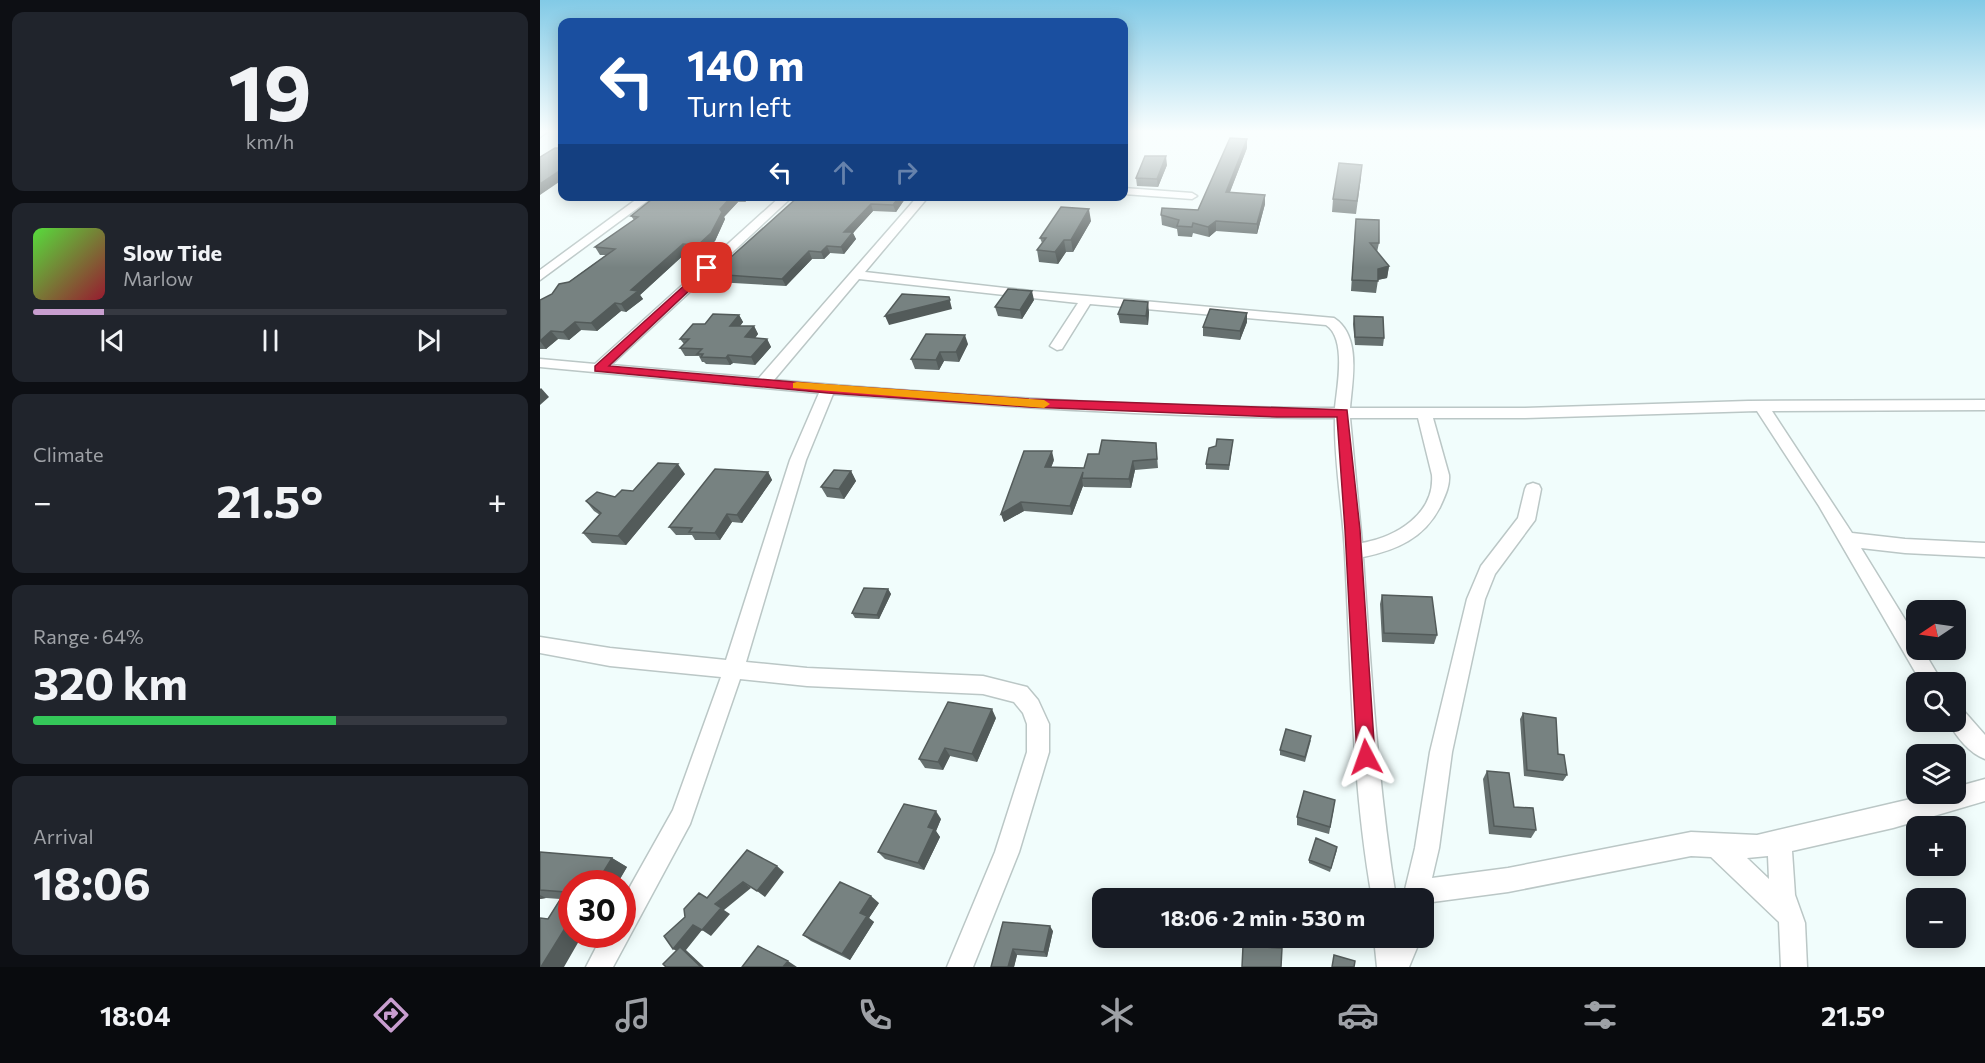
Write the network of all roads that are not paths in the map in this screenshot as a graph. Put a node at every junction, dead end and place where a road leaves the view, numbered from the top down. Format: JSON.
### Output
{"nodes":[{"id":1,"x":1128,"y":191,"type":"edge"},
{"id":2,"x":1192,"y":196,"type":"dead end"},
{"id":3,"x":642,"y":201,"type":"edge"},
{"id":4,"x":783,"y":201,"type":"edge"},
{"id":5,"x":920,"y":201,"type":"edge"},
{"id":6,"x":856,"y":275,"type":"junction"},
{"id":7,"x":540,"y":276,"type":"edge"},
{"id":8,"x":1086,"y":300,"type":"junction"},
{"id":9,"x":1058,"y":346,"type":"dead end"},
{"id":10,"x":540,"y":363,"type":"edge"},
{"id":11,"x":599,"y":368,"type":"junction"},
{"id":12,"x":764,"y":382,"type":"junction"},
{"id":13,"x":828,"y":389,"type":"junction"},
{"id":14,"x":1985,"y":405,"type":"edge"},
{"id":15,"x":1761,"y":406,"type":"junction"},
{"id":16,"x":1343,"y":413,"type":"junction"},
{"id":17,"x":1425,"y":413,"type":"junction"},
{"id":18,"x":1533,"y":489,"type":"dead end"},
{"id":19,"x":1847,"y":539,"type":"junction"},
{"id":20,"x":1985,"y":550,"type":"edge"},
{"id":21,"x":1354,"y":552,"type":"junction"},
{"id":22,"x":540,"y":645,"type":"edge"},
{"id":23,"x":734,"y":668,"type":"junction"},
{"id":24,"x":1926,"y":672,"type":"edge"},
{"id":25,"x":1966,"y":731,"type":"edge"},
{"id":26,"x":1985,"y":749,"type":"edge"},
{"id":27,"x":1985,"y":790,"type":"edge"},
{"id":28,"x":1781,"y":841,"type":"junction"},
{"id":29,"x":1716,"y":845,"type":"junction"},
{"id":30,"x":1383,"y":888,"type":"edge"},
{"id":31,"x":1417,"y":888,"type":"edge"},
{"id":32,"x":1434,"y":892,"type":"edge"},
{"id":33,"x":636,"y":901,"type":"edge"},
{"id":34,"x":1790,"y":917,"type":"junction"},
{"id":35,"x":610,"y":948,"type":"edge"},
{"id":36,"x":1388,"y":948,"type":"edge"},
{"id":37,"x":1404,"y":948,"type":"edge"},
{"id":38,"x":599,"y":967,"type":"edge"},
{"id":39,"x":960,"y":967,"type":"edge"},
{"id":40,"x":1390,"y":967,"type":"edge"},
{"id":41,"x":1396,"y":967,"type":"edge"},
{"id":42,"x":1794,"y":967,"type":"edge"}],
"edges":[{"from":1,"to":2,"type":"street"},
{"from":3,"to":7,"type":"street"},
{"from":4,"to":11,"type":"street"},
{"from":5,"to":6,"type":"street"},
{"from":6,"to":8,"type":"street"},
{"from":6,"to":12,"type":"street"},
{"from":8,"to":9,"type":"street"},
{"from":8,"to":16,"type":"street"},
{"from":10,"to":11,"type":"street"},
{"from":11,"to":12,"type":"street"},
{"from":12,"to":13,"type":"street"},
{"from":13,"to":16,"type":"street"},
{"from":13,"to":23,"type":"street"},
{"from":14,"to":15,"type":"street"},
{"from":15,"to":17,"type":"street"},
{"from":15,"to":19,"type":"street"},
{"from":16,"to":17,"type":"street"},
{"from":16,"to":21,"type":"street"},
{"from":17,"to":21,"type":"street"},
{"from":18,"to":31,"type":"street"},
{"from":19,"to":20,"type":"street"},
{"from":19,"to":24,"type":"street"},
{"from":21,"to":30,"type":"street"},
{"from":22,"to":23,"type":"street"},
{"from":23,"to":33,"type":"street"},
{"from":23,"to":39,"type":"street"},
{"from":25,"to":26,"type":"street"},
{"from":27,"to":28,"type":"street"},
{"from":28,"to":29,"type":"street"},
{"from":28,"to":34,"type":"street"},
{"from":29,"to":32,"type":"street"},
{"from":29,"to":34,"type":"street"},
{"from":34,"to":42,"type":"street"},
{"from":35,"to":38,"type":"street"},
{"from":36,"to":40,"type":"street"},
{"from":37,"to":41,"type":"street"}]}
